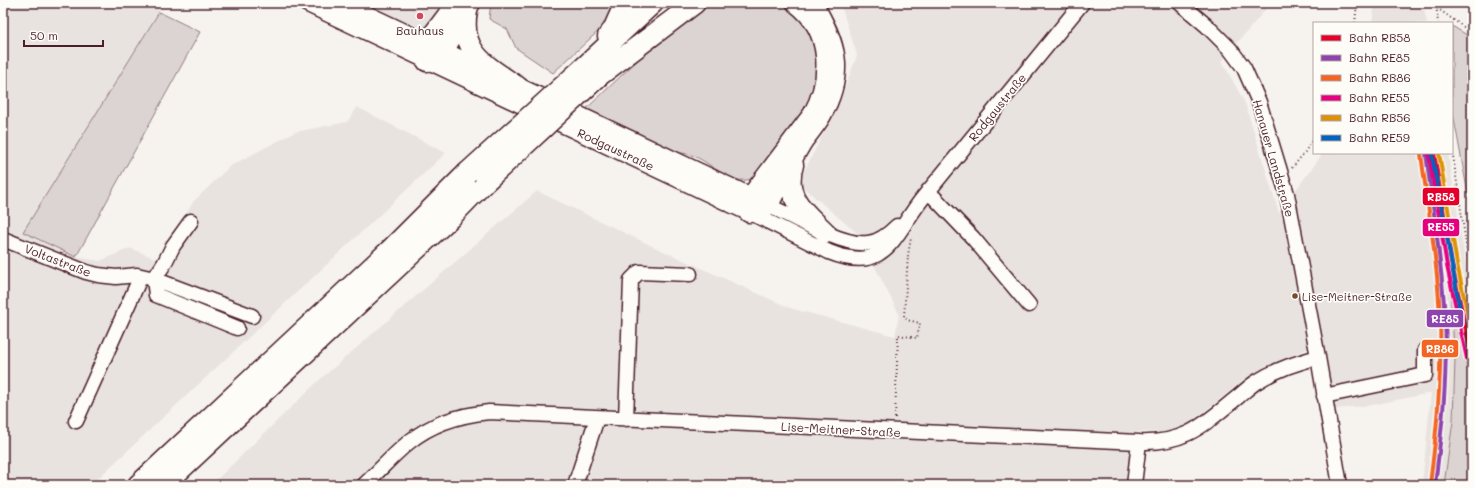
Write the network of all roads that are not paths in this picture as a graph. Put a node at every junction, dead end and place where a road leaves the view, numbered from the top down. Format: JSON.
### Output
{"nodes":[{"id":1,"x":307,"y":3,"type":"edge"},
{"id":2,"x":342,"y":3,"type":"edge"},
{"id":3,"x":625,"y":3,"type":"edge"},
{"id":4,"x":654,"y":3,"type":"edge"},
{"id":5,"x":679,"y":3,"type":"edge"},
{"id":6,"x":695,"y":3,"type":"edge"},
{"id":7,"x":797,"y":3,"type":"edge"},
{"id":8,"x":812,"y":3,"type":"edge"},
{"id":9,"x":1082,"y":3,"type":"edge"},
{"id":10,"x":1180,"y":3,"type":"edge"},
{"id":11,"x":465,"y":5,"type":"edge"},
{"id":12,"x":357,"y":8,"type":"edge"},
{"id":13,"x":432,"y":52,"type":"junction"},
{"id":14,"x":591,"y":71,"type":"junction"},
{"id":15,"x":518,"y":87,"type":"junction"},
{"id":16,"x":796,"y":154,"type":"junction"},
{"id":17,"x":928,"y":191,"type":"junction"},
{"id":18,"x":756,"y":204,"type":"junction"},
{"id":19,"x":912,"y":212,"type":"junction"},
{"id":20,"x":191,"y":221,"type":"dead end"},
{"id":21,"x":826,"y":233,"type":"junction"},
{"id":22,"x":3,"y":239,"type":"edge"},
{"id":23,"x":690,"y":274,"type":"dead end"},
{"id":24,"x":144,"y":277,"type":"junction"},
{"id":25,"x":1029,"y":305,"type":"dead end"},
{"id":26,"x":252,"y":316,"type":"dead end"},
{"id":27,"x":237,"y":328,"type":"dead end"},
{"id":28,"x":1425,"y":350,"type":"dead end"},
{"id":29,"x":1318,"y":357,"type":"junction"},
{"id":30,"x":1324,"y":396,"type":"junction"},
{"id":31,"x":597,"y":418,"type":"junction"},
{"id":32,"x":626,"y":419,"type":"junction"},
{"id":33,"x":76,"y":421,"type":"dead end"},
{"id":34,"x":1139,"y":442,"type":"junction"},
{"id":35,"x":138,"y":485,"type":"edge"},
{"id":36,"x":164,"y":485,"type":"edge"},
{"id":37,"x":364,"y":485,"type":"edge"},
{"id":38,"x":575,"y":485,"type":"edge"},
{"id":39,"x":1134,"y":485,"type":"edge"},
{"id":40,"x":1340,"y":485,"type":"edge"}],
"edges":[{"from":1,"to":13,"type":"main road","name":"Rodgaustraße"},
{"from":2,"to":12,"type":"main road","name":"Rodgaustraße"},
{"from":3,"to":14,"type":"highway"},
{"from":4,"to":14,"type":"highway"},
{"from":5,"to":14,"type":"highway"},
{"from":6,"to":14,"type":"highway"},
{"from":7,"to":18,"type":"highway"},
{"from":8,"to":16,"type":"highway"},
{"from":9,"to":17,"type":"street","name":"Rodgaustraße"},
{"from":10,"to":29,"type":"street","name":"Hanauer Landstraße"},
{"from":11,"to":13,"type":"highway"},
{"from":11,"to":15,"type":"highway"},
{"from":12,"to":13,"type":"main road","name":"Rodgaustraße"},
{"from":13,"to":15,"type":"main road","name":"Rodgaustraße"},
{"from":13,"to":18,"type":"main road","name":"Rodgaustraße"},
{"from":14,"to":35,"type":"highway","bridge":true},
{"from":14,"to":36,"type":"highway","bridge":true},
{"from":15,"to":18,"type":"main road","name":"Rodgaustraße"},
{"from":16,"to":18,"type":"highway"},
{"from":16,"to":21,"type":"highway"},
{"from":17,"to":19,"type":"street","name":"Rodgaustraße"},
{"from":17,"to":25,"type":"street"},
{"from":18,"to":19,"type":"street","name":"Rodgaustraße"},
{"from":18,"to":21,"type":"street","name":"Rodgaustraße"},
{"from":19,"to":21,"type":"street","name":"Rodgaustraße"},
{"from":20,"to":24,"type":"street"},
{"from":22,"to":24,"type":"street","name":"Voltastraße"},
{"from":23,"to":32,"type":"street"},
{"from":24,"to":26,"type":"street"},
{"from":24,"to":27,"type":"street"},
{"from":24,"to":33,"type":"street"},
{"from":28,"to":30,"type":"street"},
{"from":29,"to":30,"type":"street","name":"Hanauer Landstraße"},
{"from":29,"to":34,"type":"street","name":"Lise-Meitner-Straße"},
{"from":30,"to":40,"type":"street","name":"Hanauer Landstraße"},
{"from":31,"to":32,"type":"street","name":"Lise-Meitner-Straße"},
{"from":31,"to":37,"type":"street","name":"Lise-Meitner-Straße"},
{"from":31,"to":38,"type":"street"},
{"from":32,"to":34,"type":"street","name":"Lise-Meitner-Straße"},
{"from":34,"to":39,"type":"street"}]}
